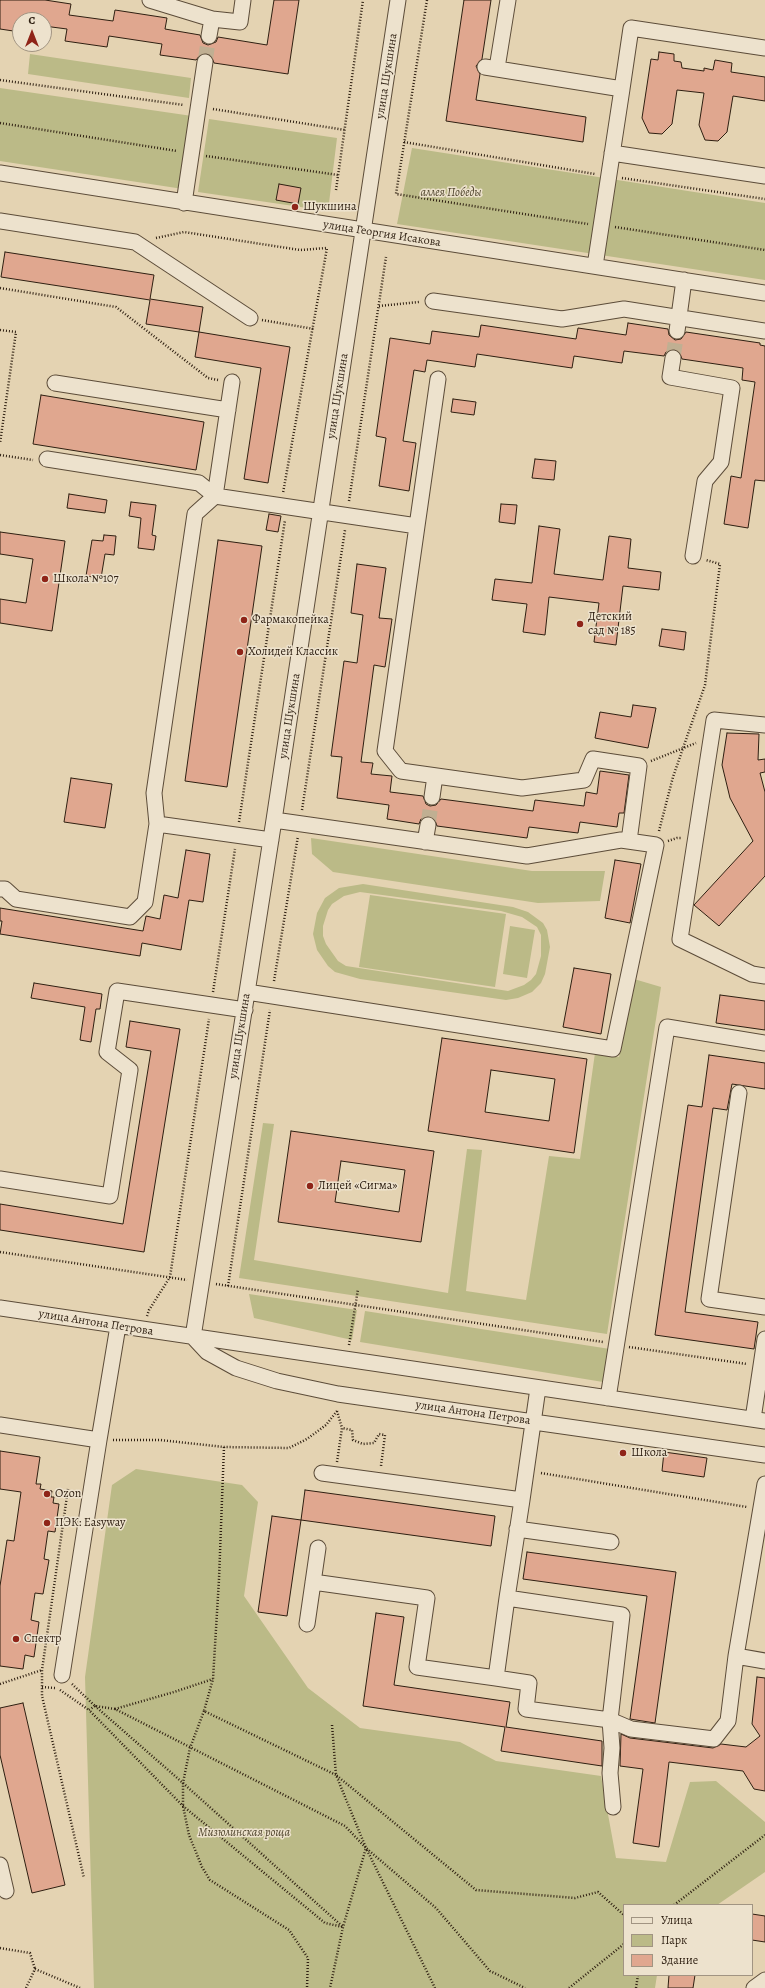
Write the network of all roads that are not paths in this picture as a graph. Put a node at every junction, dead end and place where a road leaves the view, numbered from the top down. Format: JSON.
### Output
{"nodes":[{"id":1,"x":150,"y":0,"type":"edge"},
{"id":2,"x":244,"y":0,"type":"edge"},
{"id":3,"x":398,"y":0,"type":"edge"},
{"id":4,"x":508,"y":0,"type":"edge"},
{"id":5,"x":212,"y":20,"type":"junction"},
{"id":6,"x":209,"y":36,"type":"tunnel mouth"},
{"id":7,"x":765,"y":48,"type":"edge"},
{"id":8,"x":205,"y":62,"type":"tunnel mouth"},
{"id":9,"x":622,"y":89,"type":"junction"},
{"id":10,"x":612,"y":153,"type":"junction"},
{"id":11,"x":0,"y":173,"type":"edge"},
{"id":12,"x":765,"y":176,"type":"edge"},
{"id":13,"x":184,"y":203,"type":"junction"},
{"id":14,"x":0,"y":221,"type":"edge"},
{"id":15,"x":363,"y":231,"type":"junction"},
{"id":16,"x":595,"y":266,"type":"junction"},
{"id":17,"x":684,"y":280,"type":"junction"},
{"id":18,"x":765,"y":293,"type":"edge"},
{"id":19,"x":433,"y":301,"type":"road end"},
{"id":20,"x":250,"y":318,"type":"road end"},
{"id":21,"x":678,"y":324,"type":"junction"},
{"id":22,"x":765,"y":331,"type":"edge"},
{"id":23,"x":673,"y":358,"type":"tunnel mouth"},
{"id":24,"x":438,"y":379,"type":"dead end"},
{"id":25,"x":232,"y":382,"type":"road end"},
{"id":26,"x":54,"y":383,"type":"dead end"},
{"id":27,"x":228,"y":410,"type":"junction"},
{"id":28,"x":44,"y":460,"type":"road end"},
{"id":29,"x":215,"y":496,"type":"junction"},
{"id":30,"x":320,"y":511,"type":"junction"},
{"id":31,"x":417,"y":526,"type":"junction"},
{"id":32,"x":693,"y":556,"type":"dead end"},
{"id":33,"x":765,"y":725,"type":"edge"},
{"id":34,"x":435,"y":776,"type":"junction"},
{"id":35,"x":432,"y":797,"type":"tunnel mouth"},
{"id":36,"x":274,"y":820,"type":"junction"},
{"id":37,"x":157,"y":824,"type":"junction"},
{"id":38,"x":428,"y":825,"type":"tunnel mouth"},
{"id":39,"x":271,"y":840,"type":"junction"},
{"id":40,"x":629,"y":841,"type":"junction"},
{"id":41,"x":425,"y":842,"type":"junction"},
{"id":42,"x":0,"y":888,"type":"edge"},
{"id":43,"x":765,"y":976,"type":"edge"},
{"id":44,"x":247,"y":992,"type":"junction"},
{"id":45,"x":244,"y":1010,"type":"junction"},
{"id":46,"x":765,"y":1043,"type":"edge"},
{"id":47,"x":739,"y":1093,"type":"dead end"},
{"id":48,"x":0,"y":1179,"type":"edge"},
{"id":49,"x":765,"y":1307,"type":"edge"},
{"id":50,"x":0,"y":1308,"type":"edge"},
{"id":51,"x":118,"y":1326,"type":"junction"},
{"id":52,"x":193,"y":1337,"type":"junction"},
{"id":53,"x":765,"y":1339,"type":"edge"},
{"id":54,"x":538,"y":1388,"type":"junction"},
{"id":55,"x":608,"y":1398,"type":"junction"},
{"id":56,"x":759,"y":1420,"type":"edge"},
{"id":57,"x":532,"y":1422,"type":"junction"},
{"id":58,"x":0,"y":1425,"type":"edge"},
{"id":59,"x":99,"y":1440,"type":"junction"},
{"id":60,"x":765,"y":1455,"type":"edge"},
{"id":61,"x":328,"y":1474,"type":"road end"},
{"id":62,"x":765,"y":1484,"type":"edge"},
{"id":63,"x":522,"y":1500,"type":"junction"},
{"id":64,"x":517,"y":1529,"type":"junction"},
{"id":65,"x":612,"y":1542,"type":"dead end"},
{"id":66,"x":318,"y":1548,"type":"dead end"},
{"id":67,"x":313,"y":1582,"type":"junction"},
{"id":68,"x":507,"y":1598,"type":"junction"},
{"id":69,"x":307,"y":1624,"type":"dead end"},
{"id":70,"x":736,"y":1656,"type":"junction"},
{"id":71,"x":765,"y":1661,"type":"edge"},
{"id":72,"x":62,"y":1675,"type":"road end"},
{"id":73,"x":496,"y":1678,"type":"junction"},
{"id":74,"x":610,"y":1720,"type":"junction"},
{"id":75,"x":613,"y":1807,"type":"dead end"},
{"id":76,"x":0,"y":1865,"type":"edge"},
{"id":77,"x":6,"y":1891,"type":"dead end"},
{"id":78,"x":765,"y":1980,"type":"edge"},
{"id":79,"x":754,"y":1988,"type":"edge"}],
"edges":[{"from":1,"to":5,"type":"street"},
{"from":2,"to":5,"type":"street"},
{"from":3,"to":15,"type":"street","name":"улица Шукшина"},
{"from":4,"to":9,"type":"street"},
{"from":5,"to":6,"type":"street"},
{"from":7,"to":9,"type":"street"},
{"from":8,"to":13,"type":"street"},
{"from":9,"to":10,"type":"street"},
{"from":10,"to":12,"type":"street"},
{"from":10,"to":16,"type":"street"},
{"from":11,"to":13,"type":"street","name":"улица Георгия Исакова"},
{"from":13,"to":15,"type":"street","name":"улица Георгия Исакова"},
{"from":14,"to":20,"type":"street"},
{"from":15,"to":16,"type":"street","name":"улица Георгия Исакова"},
{"from":15,"to":30,"type":"street","name":"улица Шукшина"},
{"from":16,"to":17,"type":"street","name":"улица Георгия Исакова"},
{"from":17,"to":18,"type":"street","name":"улица Георгия Исакова"},
{"from":17,"to":21,"type":"street"},
{"from":19,"to":21,"type":"street"},
{"from":21,"to":22,"type":"street"},
{"from":23,"to":32,"type":"street"},
{"from":24,"to":31,"type":"street"},
{"from":25,"to":27,"type":"street"},
{"from":26,"to":27,"type":"street"},
{"from":27,"to":29,"type":"street"},
{"from":28,"to":29,"type":"street"},
{"from":29,"to":30,"type":"street"},
{"from":29,"to":37,"type":"street"},
{"from":30,"to":31,"type":"street"},
{"from":30,"to":36,"type":"street","name":"улица Шукшина"},
{"from":31,"to":34,"type":"street"},
{"from":33,"to":43,"type":"street"},
{"from":34,"to":35,"type":"street"},
{"from":34,"to":40,"type":"street"},
{"from":36,"to":39,"type":"street","name":"улица Шукшина"},
{"from":36,"to":41,"type":"street"},
{"from":37,"to":39,"type":"street"},
{"from":37,"to":42,"type":"street"},
{"from":38,"to":41,"type":"street"},
{"from":39,"to":44,"type":"street","name":"улица Шукшина"},
{"from":40,"to":41,"type":"street"},
{"from":40,"to":44,"type":"street"},
{"from":44,"to":45,"type":"street","name":"улица Шукшина"},
{"from":45,"to":48,"type":"street"},
{"from":45,"to":52,"type":"street","name":"улица Шукшина"},
{"from":46,"to":55,"type":"street"},
{"from":47,"to":49,"type":"street"},
{"from":50,"to":51,"type":"street","name":"улица Антона Петрова"},
{"from":51,"to":52,"type":"street","name":"улица Антона Петрова"},
{"from":51,"to":59,"type":"street"},
{"from":52,"to":54,"type":"street","name":"улица Антона Петрова"},
{"from":52,"to":57,"type":"street","name":"улица Антона Петрова"},
{"from":53,"to":56,"type":"street"},
{"from":54,"to":55,"type":"street","name":"улица Антона Петрова"},
{"from":54,"to":57,"type":"street"},
{"from":55,"to":56,"type":"street","name":"улица Антона Петрова"},
{"from":57,"to":60,"type":"street","name":"улица Антона Петрова"},
{"from":57,"to":63,"type":"street"},
{"from":58,"to":59,"type":"street"},
{"from":59,"to":72,"type":"street"},
{"from":61,"to":63,"type":"street"},
{"from":62,"to":70,"type":"street"},
{"from":63,"to":64,"type":"street"},
{"from":64,"to":65,"type":"street"},
{"from":64,"to":68,"type":"street"},
{"from":66,"to":67,"type":"street"},
{"from":67,"to":69,"type":"street"},
{"from":67,"to":73,"type":"street"},
{"from":68,"to":73,"type":"street"},
{"from":68,"to":74,"type":"street"},
{"from":70,"to":71,"type":"street"},
{"from":70,"to":74,"type":"street"},
{"from":73,"to":74,"type":"street"},
{"from":74,"to":75,"type":"street"},
{"from":76,"to":77,"type":"street"},
{"from":78,"to":79,"type":"street"}]}
